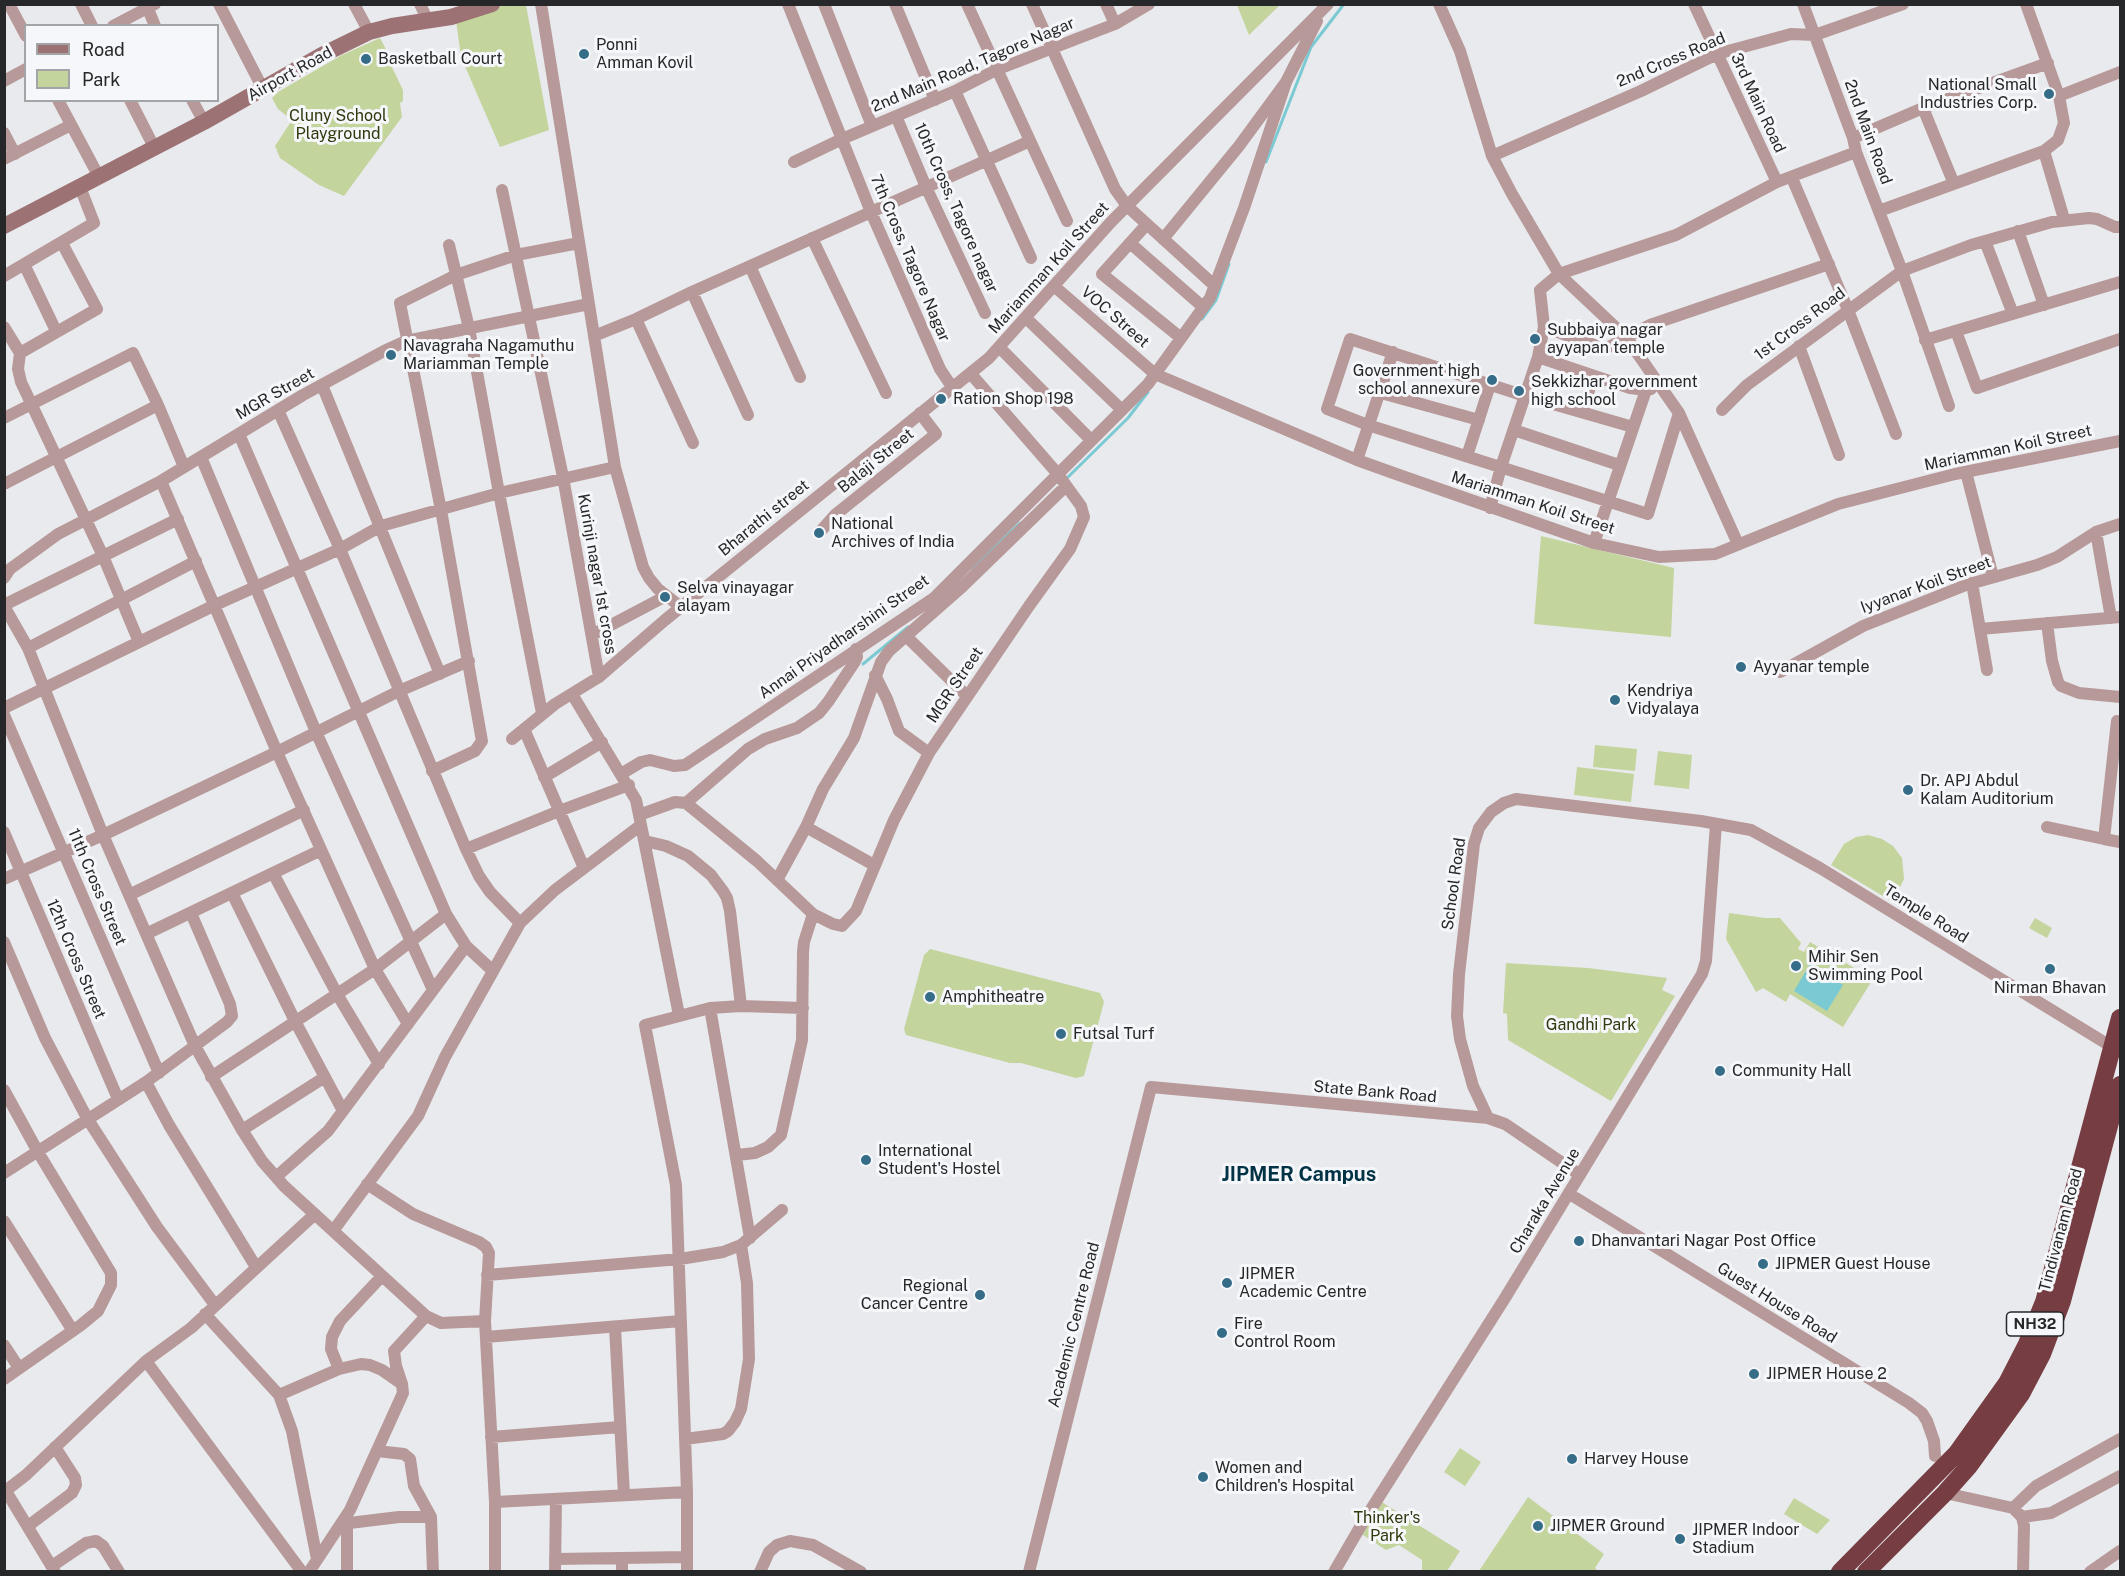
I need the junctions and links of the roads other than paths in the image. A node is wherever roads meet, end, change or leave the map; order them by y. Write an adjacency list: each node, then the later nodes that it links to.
1 (9, 4): 27 (street)
2 (81, 4): 23 (street)
3 (219, 4): 38 (street)
4 (354, 4): 28 (street)
5 (420, 4): 22 (street)
6 (541, 4): 81 (street)
7 (788, 4): 52 (street, 7th Cross, Tagore Nagar)
8 (824, 4): 49 (street)
9 (895, 4): 41 (street)
10 (967, 4): 34 (street)
11 (1032, 4): 30 (street)
12 (1106, 4): 26 (street)
13 (1149, 4): 26 (street, 2nd Main Road, Tagore Nagar)
14 (1439, 4): 58 (street)
15 (1694, 4): 31 (street, 3rd Main Road)
16 (1803, 4): 29 (street, 2nd Main Road)
17 (1903, 4): 29 (street, 2nd Cross Road)
18 (2026, 4): 32 (street)
19 (150, 6): 24 (street); 25 (street)
20 (481, 6): 22 (street, Airport Road)
21 (1325, 8): 37 (street); 68 (street, Mariamman Koil Street)
22 (428, 21): 28 (street, Airport Road)
23 (91, 24)
24 (116, 24)
25 (154, 24)
26 (1115, 24): 30 (street, 2nd Main Road, Tagore Nagar)
27 (24, 32)
28 (369, 32): 38 (street, Airport Road)
29 (1815, 35): 31 (street, 2nd Cross Road); 51 (street, 2nd Main Road)
30 (1051, 49): 34 (street, 2nd Main Road, Tagore Nagar); 68 (street)
31 (1717, 54): 58 (street, 2nd Cross Road); 63 (street, 3rd Main Road)
32 (2048, 63): 40 (street); 45 (street)
33 (24, 70): 36 (street)
34 (996, 70): 39 (street, 2nd Main Road, Tagore Nagar); 53 (street)
35 (2121, 72): 40 (street)
36 (4, 81)
37 (1286, 82): 78 (street); 94 (street, Annai Priyadharshini Street)
38 (263, 89): 47 (street, Airport Road)
39 (955, 91): 41 (street, 2nd Main Road, Tagore Nagar); 59 (street)
40 (2059, 96): 55 (street)
41 (935, 100): 46 (street, 2nd Main Road, Tagore Nagar)
42 (59, 102): 48 (street)
43 (131, 102): 54 (street)
44 (193, 102): 47 (street)
45 (1923, 108): 51 (street); 64 (street)
46 (896, 116): 49 (street, 2nd Main Road, Tagore Nagar); 66 (street, 10th Cross, Tagore nagar)
47 (204, 122): 54 (street, Airport Road)
48 (71, 125): 57 (street); 61 (street)
49 (872, 126): 52 (street, 2nd Main Road, Tagore Nagar)
50 (4, 134): 57 (street)
51 (1853, 138): 56 (street, 2nd Main Road)
52 (842, 139): 60 (street, 2nd Main Road, Tagore Nagar); 70 (street, 7th Cross, Tagore Nagar)
53 (1030, 141): 59 (street); 72 (street)
54 (154, 147): 61 (street, Airport Road)
55 (2044, 151): 64 (street); 71 (street)
56 (1856, 152): 62 (street); 69 (street, 2nd Main Road)
57 (10, 156)
58 (1492, 156): 90 (street)
59 (986, 160): 66 (street); 85 (street)
60 (794, 162)
61 (99, 177): 65 (street, Airport Road)
62 (1792, 178): 63 (street); 87 (street)
63 (1777, 182): 90 (street)
64 (1954, 184): 69 (street)
65 (80, 187): 74 (street, Airport Road); 80 (street)
66 (926, 187): 70 (street); 101 (street, 10th Cross, Tagore nagar)
67 (502, 190): 84 (street, Kurinji nagar 1st cross)
68 (1127, 206): 73 (street); 95 (street, Mariamman Koil Street)
69 (1879, 211): 89 (street, 2nd Main Road)
70 (871, 212): 77 (street); 129 (street, 7th Cross, Tagore Nagar)
71 (2064, 219): 75 (street, 1st Cross Road); 76 (street, 1st Cross Road)
72 (1067, 221)
73 (1147, 224): 78 (street); 82 (street)
74 (4, 226)
75 (2121, 227)
76 (2018, 231): 79 (street, 1st Cross Road); 98 (street)
77 (812, 238): 88 (street); 131 (street)
78 (1163, 239): 94 (street)
79 (1985, 241): 89 (street, 1st Cross Road); 102 (street)
80 (62, 243): 86 (street); 109 (street)
81 (579, 243): 84 (street); 97 (street)
82 (1130, 243): 99 (street); 113 (street)
83 (449, 245): 92 (street)
84 (516, 255): 92 (street); 103 (street, Kurinji nagar 1st cross)
85 (1031, 258)
86 (24, 264): 91 (street); 109 (street)
87 (1829, 264): 100 (street); 112 (street)
88 (750, 266): 96 (street); 125 (street)
89 (1902, 271): 100 (street, 1st Cross Road); 115 (street, 2nd Main Road)
90 (1560, 274): 107 (street); 112 (street)
91 (4, 276)
92 (456, 276): 108 (street); 116 (street)
93 (2121, 282): 98 (street)
94 (1215, 285): 99 (street, Annai Priyadharshini Street)
95 (1054, 286): 104 (street, Mariamman Koil Street); 123 (street, VOC Street)
96 (692, 292): 105 (street); 143 (street)
97 (589, 304): 103 (street, MGR Street); 111 (street)
98 (2044, 305): 102 (street)
99 (1203, 307): 113 (street, Annai Priyadharshini Street)
100 (1848, 310): 117 (street, 1st Cross Road); 150 (street)
101 (985, 313)
102 (2013, 314): 110 (street)
103 (530, 316): 108 (street, MGR Street); 165 (street, Kurinji nagar 1st cross)
104 (1026, 318): 119 (street, Mariamman Koil Street); 138 (street)
105 (636, 319): 111 (street); 153 (street)
106 (4, 327): 118 (street)
107 (1544, 327): 112 (street); 121 (street)
108 (469, 328): 116 (street, MGR Street); 169 (street)
109 (56, 331): 118 (street)
110 (1956, 331): 114 (street); 115 (street)
111 (594, 336): 161 (street)
112 (1626, 337): 128 (street)
113 (1181, 338): 123 (street, Annai Priyadharshini Street)
114 (2121, 339)
115 (1925, 340): 136 (street, 2nd Main Road)
116 (406, 341): 126 (street, MGR Street); 172 (street)
117 (1799, 346): 139 (street, 1st Cross Road); 154 (street)
118 (12, 348): 134 (street)
119 (1000, 348): 122 (street, Mariamman Koil Street); 151 (street)
120 (1393, 352): 127 (street); 132 (street); 146 (street)
121 (1538, 357): 124 (street); 133 (street)
122 (971, 374): 129 (street, Mariamman Koil Street); 164 (street, MGR Street)
123 (1155, 374): 138 (street, Annai Priyadharshini Street); 158 (street, Mariamman Koil Street)
124 (1593, 376): 130 (street); 140 (street)
125 (800, 377)
126 (322, 385): 137 (street, MGR Street); 176 (street)
127 (1490, 385): 133 (street); 145 (street)
128 (1661, 386): 130 (street); 142 (street)
129 (952, 387): 141 (street, Bharathi street)
130 (1646, 390): 147 (street)
131 (886, 393)
132 (1381, 393): 145 (street); 146 (street)
133 (1525, 396): 140 (street); 148 (street)
134 (31, 405): 135 (street); 144 (street); 157 (street)
135 (158, 405): 157 (street); 160 (street)
136 (1949, 406)
137 (278, 410): 149 (street, MGR Street); 181 (street)
138 (1122, 410): 151 (street, Annai Priyadharshini Street)
139 (1722, 410)
140 (1583, 411): 147 (street)
141 (920, 413): 178 (street, Balaji Street); 193 (street, Bharathi street)
142 (1679, 413): 170 (street); 180 (street)
143 (748, 415)
144 (4, 418)
145 (1479, 420): 155 (street)
146 (1368, 425): 155 (street); 158 (street)
147 (1633, 427): 159 (street)
148 (1514, 430): 159 (street); 162 (street)
149 (239, 434): 156 (street, MGR Street); 184 (street)
150 (1896, 434)
151 (1091, 440): 164 (street, Annai Priyadharshini Street)
152 (2121, 441): 163 (street, Mariamman Koil Street)
153 (693, 443)
154 (1839, 455)
155 (1467, 456): 162 (street)
156 (201, 457): 160 (street, MGR Street); 188 (street)
157 (56, 458): 167 (street); 173 (street)
158 (1357, 460): 171 (street, Mariamman Koil Street)
159 (1619, 465): 170 (street)
160 (183, 467): 166 (street, MGR Street)
161 (615, 467): 165 (street); 189 (street)
162 (1501, 467): 170 (street); 171 (street)
163 (1966, 472): 180 (street, Mariamman Koil Street); 185 (street)
164 (1057, 473): 168 (street, MGR Street); 201 (street, Annai Priyadharshini Street)
165 (563, 477): 169 (street); 197 (street, Kurinji nagar 1st cross)
166 (161, 481): 173 (street, MGR Street); 174 (street)
167 (4, 484)
168 (1066, 486): 198 (street); 211 (street, MGR Street)
169 (498, 493): 172 (street); 215 (street)
170 (1608, 500): 179 (street)
171 (1490, 508): 179 (street, Mariamman Koil Street)
172 (441, 510): 176 (street); 202 (street)
173 (86, 519): 182 (street); 186 (street, MGR Street)
174 (177, 519): 182 (street); 183 (street)
175 (2121, 524): 177 (street, Iyyanar Koil Street)
176 (381, 526): 181 (street); 205 (street)
177 (2096, 532): 185 (street, Iyyanar Koil Street); 194 (street)
178 (819, 533)
179 (1594, 543): 180 (street, Mariamman Koil Street)
180 (1738, 544)
181 (340, 549): 184 (street); 209 (street)
182 (103, 556): 190 (street); 191 (street)
183 (196, 561): 190 (street); 192 (street)
184 (297, 569): 188 (street); 214 (street)
185 (1993, 577): 187 (street, Iyyanar Koil Street)
186 (4, 578)
187 (1972, 583): 196 (street); 204 (street, Iyyanar Koil Street)
188 (256, 586): 192 (street); 219 (street)
189 (666, 596): 193 (street); 197 (street)
190 (121, 600): 199 (street); 200 (street)
191 (4, 605): 200 (street)
192 (215, 605): 199 (street); 222 (street)
193 (681, 607): 207 (street, Bharathi street)
194 (2116, 617): 195 (street)
195 (2047, 623): 196 (street); 212 (street)
196 (1980, 629): 203 (street)
197 (592, 635): 207 (street, Kurinji nagar 1st cross)
198 (906, 636): 206 (street); 211 (street)
199 (139, 642): 208 (street)
200 (27, 648): 208 (street)
201 (856, 649): 225 (street, Annai Priyadharshini Street); 228 (street)
202 (469, 662): 205 (street); 224 (street)
203 (1987, 670)
204 (1780, 672)
205 (440, 674): 209 (street)
206 (875, 675): 223 (street); 233 (street)
207 (599, 677): 210 (street, Bharathi street)
208 (44, 688): 213 (street); 236 (street)
209 (399, 691): 214 (street); 224 (street)
210 (572, 694): 215 (street, Bharathi street); 221 (street)
211 (967, 696): 223 (street, MGR Street)
212 (2121, 697)
213 (4, 708)
214 (358, 711): 219 (street); 252 (street)
215 (542, 714): 218 (street, Bharathi street)
216 (4, 715): 242 (street, 11th Cross Street)
217 (2117, 721): 237 (street)
218 (524, 729): 220 (street, Bharathi street); 226 (street)
219 (316, 732): 222 (street); 256 (street)
220 (512, 739)
221 (602, 742): 225 (street); 226 (street)
222 (277, 752): 229 (street); 236 (street)
223 (929, 753): 243 (street, MGR Street)
224 (432, 771): 240 (street)
225 (621, 774): 227 (street)
226 (544, 777): 230 (street)
227 (629, 785): 230 (street); 231 (street)
228 (686, 803): 231 (street); 248 (street)
229 (304, 810): 241 (street); 250 (street)
230 (559, 811): 240 (street); 244 (street)
231 (640, 820): 238 (street); 244 (street)
232 (1716, 824): 271 (street, Temple Road); 283 (street, School Road); 288 (street, Charaka Avenue)
233 (806, 827): 243 (street); 248 (street)
234 (2047, 827): 237 (street)
235 (4, 832): 245 (street, 12th Cross Street)
236 (103, 835): 242 (street); 250 (street)
237 (2104, 839): 239 (street)
238 (645, 842): 263 (street); 266 (street)
239 (2121, 842)
240 (466, 849): 254 (street)
241 (321, 850): 246 (street); 259 (street)
242 (65, 852): 245 (street); 273 (street, 11th Cross Street)
243 (874, 865): 253 (street, MGR Street)
244 (584, 868): 254 (street)
245 (22, 872): 247 (street); 280 (street, 12th Cross Street)
246 (273, 873): 249 (street); 262 (street)
247 (4, 879)
248 (777, 880): 253 (street)
249 (232, 893): 251 (street); 268 (street)
250 (129, 895): 255 (street)
251 (191, 913): 255 (street); 270 (street)
252 (446, 914): 256 (street); 258 (street)
253 (813, 914): 265 (street)
254 (520, 923): 260 (street)
255 (146, 934): 270 (street)
256 (410, 941): 259 (street); 261 (street)
257 (4, 942): 282 (street)
258 (466, 946): 260 (street); 261 (street)
259 (375, 969): 262 (street); 269 (street)
260 (493, 971): 290 (street)
261 (433, 990): 269 (street)
262 (337, 994): 268 (street); 272 (street)
263 (741, 1006): 264 (street); 265 (street)
264 (710, 1008): 266 (street); 286 (street)
265 (803, 1008): 286 (street)
266 (679, 1015): 297 (street)
267 (2121, 1018): 271 (highway, NH32)
268 (295, 1021): 274 (street); 275 (street)
269 (408, 1024): 272 (street)
270 (195, 1046): 273 (street); 274 (street)
271 (2112, 1047): 279 (highway, NH32)
272 (379, 1064): 281 (street)
273 (159, 1072): 276 (street)
274 (212, 1077): 284 (street)
275 (325, 1077): 281 (street); 284 (street)
276 (146, 1082): 280 (street); 298 (street)
277 (1151, 1087): 283 (street, State Bank Road); 351 (street, Academic Centre Road)
278 (4, 1090): 285 (street)
279 (2114, 1095): 326 (highway, Tindivanam Road / NH32); 353 (highway, NH32)
280 (117, 1099): 282 (street)
281 (343, 1111): 289 (street)
282 (87, 1118): 285 (street); 301 (street)
283 (1488, 1118): 288 (street, State Bank Road)
284 (242, 1130): 289 (street)
285 (38, 1152): 287 (street); 307 (street)
286 (737, 1155): 296 (street)
287 (4, 1173)
288 (1580, 1175): 291 (street, Charaka Avenue)
289 (276, 1177): 293 (street)
290 (368, 1184): 295 (street); 299 (street)
291 (1571, 1195): 322 (street, Guest House Road); 352 (street, Charaka Avenue)
292 (782, 1210): 296 (street)
293 (315, 1214): 295 (street); 298 (street)
294 (5, 1223): 307 (street)
295 (333, 1231): 300 (street)
296 (746, 1241): 297 (street); 319 (street)
297 (680, 1259): 299 (street); 305 (street)
298 (256, 1267): 301 (street)
299 (487, 1275): 304 (street)
300 (382, 1276): 303 (street); 312 (street)
301 (214, 1305): 302 (street)
302 (205, 1314): 310 (street); 315 (street)
303 (426, 1316): 304 (street); 314 (street)
304 (485, 1321): 308 (street)
305 (681, 1321): 306 (street); 319 (street)
306 (615, 1326): 308 (street); 316 (street)
307 (73, 1330): 311 (street)
308 (486, 1337): 317 (street)
309 (4, 1345): 311 (street)
310 (146, 1361): 320 (street); 342 (street)
311 (19, 1368): 313 (street)
312 (339, 1369): 314 (street); 315 (street)
313 (4, 1379)
314 (402, 1384): 321 (street)
315 (279, 1395): 336 (street)
316 (620, 1427): 317 (street); 327 (street)
317 (491, 1437): 329 (street)
318 (2121, 1438): 330 (street)
319 (685, 1439): 325 (street)
320 (55, 1447): 324 (street); 333 (street)
321 (377, 1451): 331 (street); 332 (street)
322 (1935, 1456)
323 (2121, 1476): 330 (street)
324 (5, 1492): 333 (street)
325 (687, 1492): 327 (street); 335 (street)
326 (1945, 1493): 330 (street); 354 (highway, Tindivanam Road / NH32)
327 (624, 1495): 328 (street)
328 (556, 1499): 329 (street); 338 (street)
329 (495, 1502): 340 (street)
330 (2018, 1512): 355 (street)
331 (431, 1517): 332 (street); 345 (street)
332 (344, 1523): 336 (street); 344 (street)
333 (28, 1526): 339 (street)
334 (2119, 1554): 356 (street)
335 (687, 1557): 337 (street); 348 (street)
336 (317, 1558): 343 (street)
337 (622, 1558): 338 (street); 347 (street)
338 (555, 1565)
339 (54, 1569): 341 (street)
340 (495, 1571): 346 (street)
341 (119, 1572)
342 (302, 1572)
343 (309, 1572)
344 (346, 1572)
345 (433, 1572)
346 (487, 1572)
347 (622, 1572)
348 (687, 1572)
349 (760, 1572): 350 (street)
350 (861, 1572)
351 (1029, 1572)
352 (1334, 1572)
353 (1840, 1572)
354 (1866, 1572)
355 (2023, 1572)
356 (2090, 1572)

